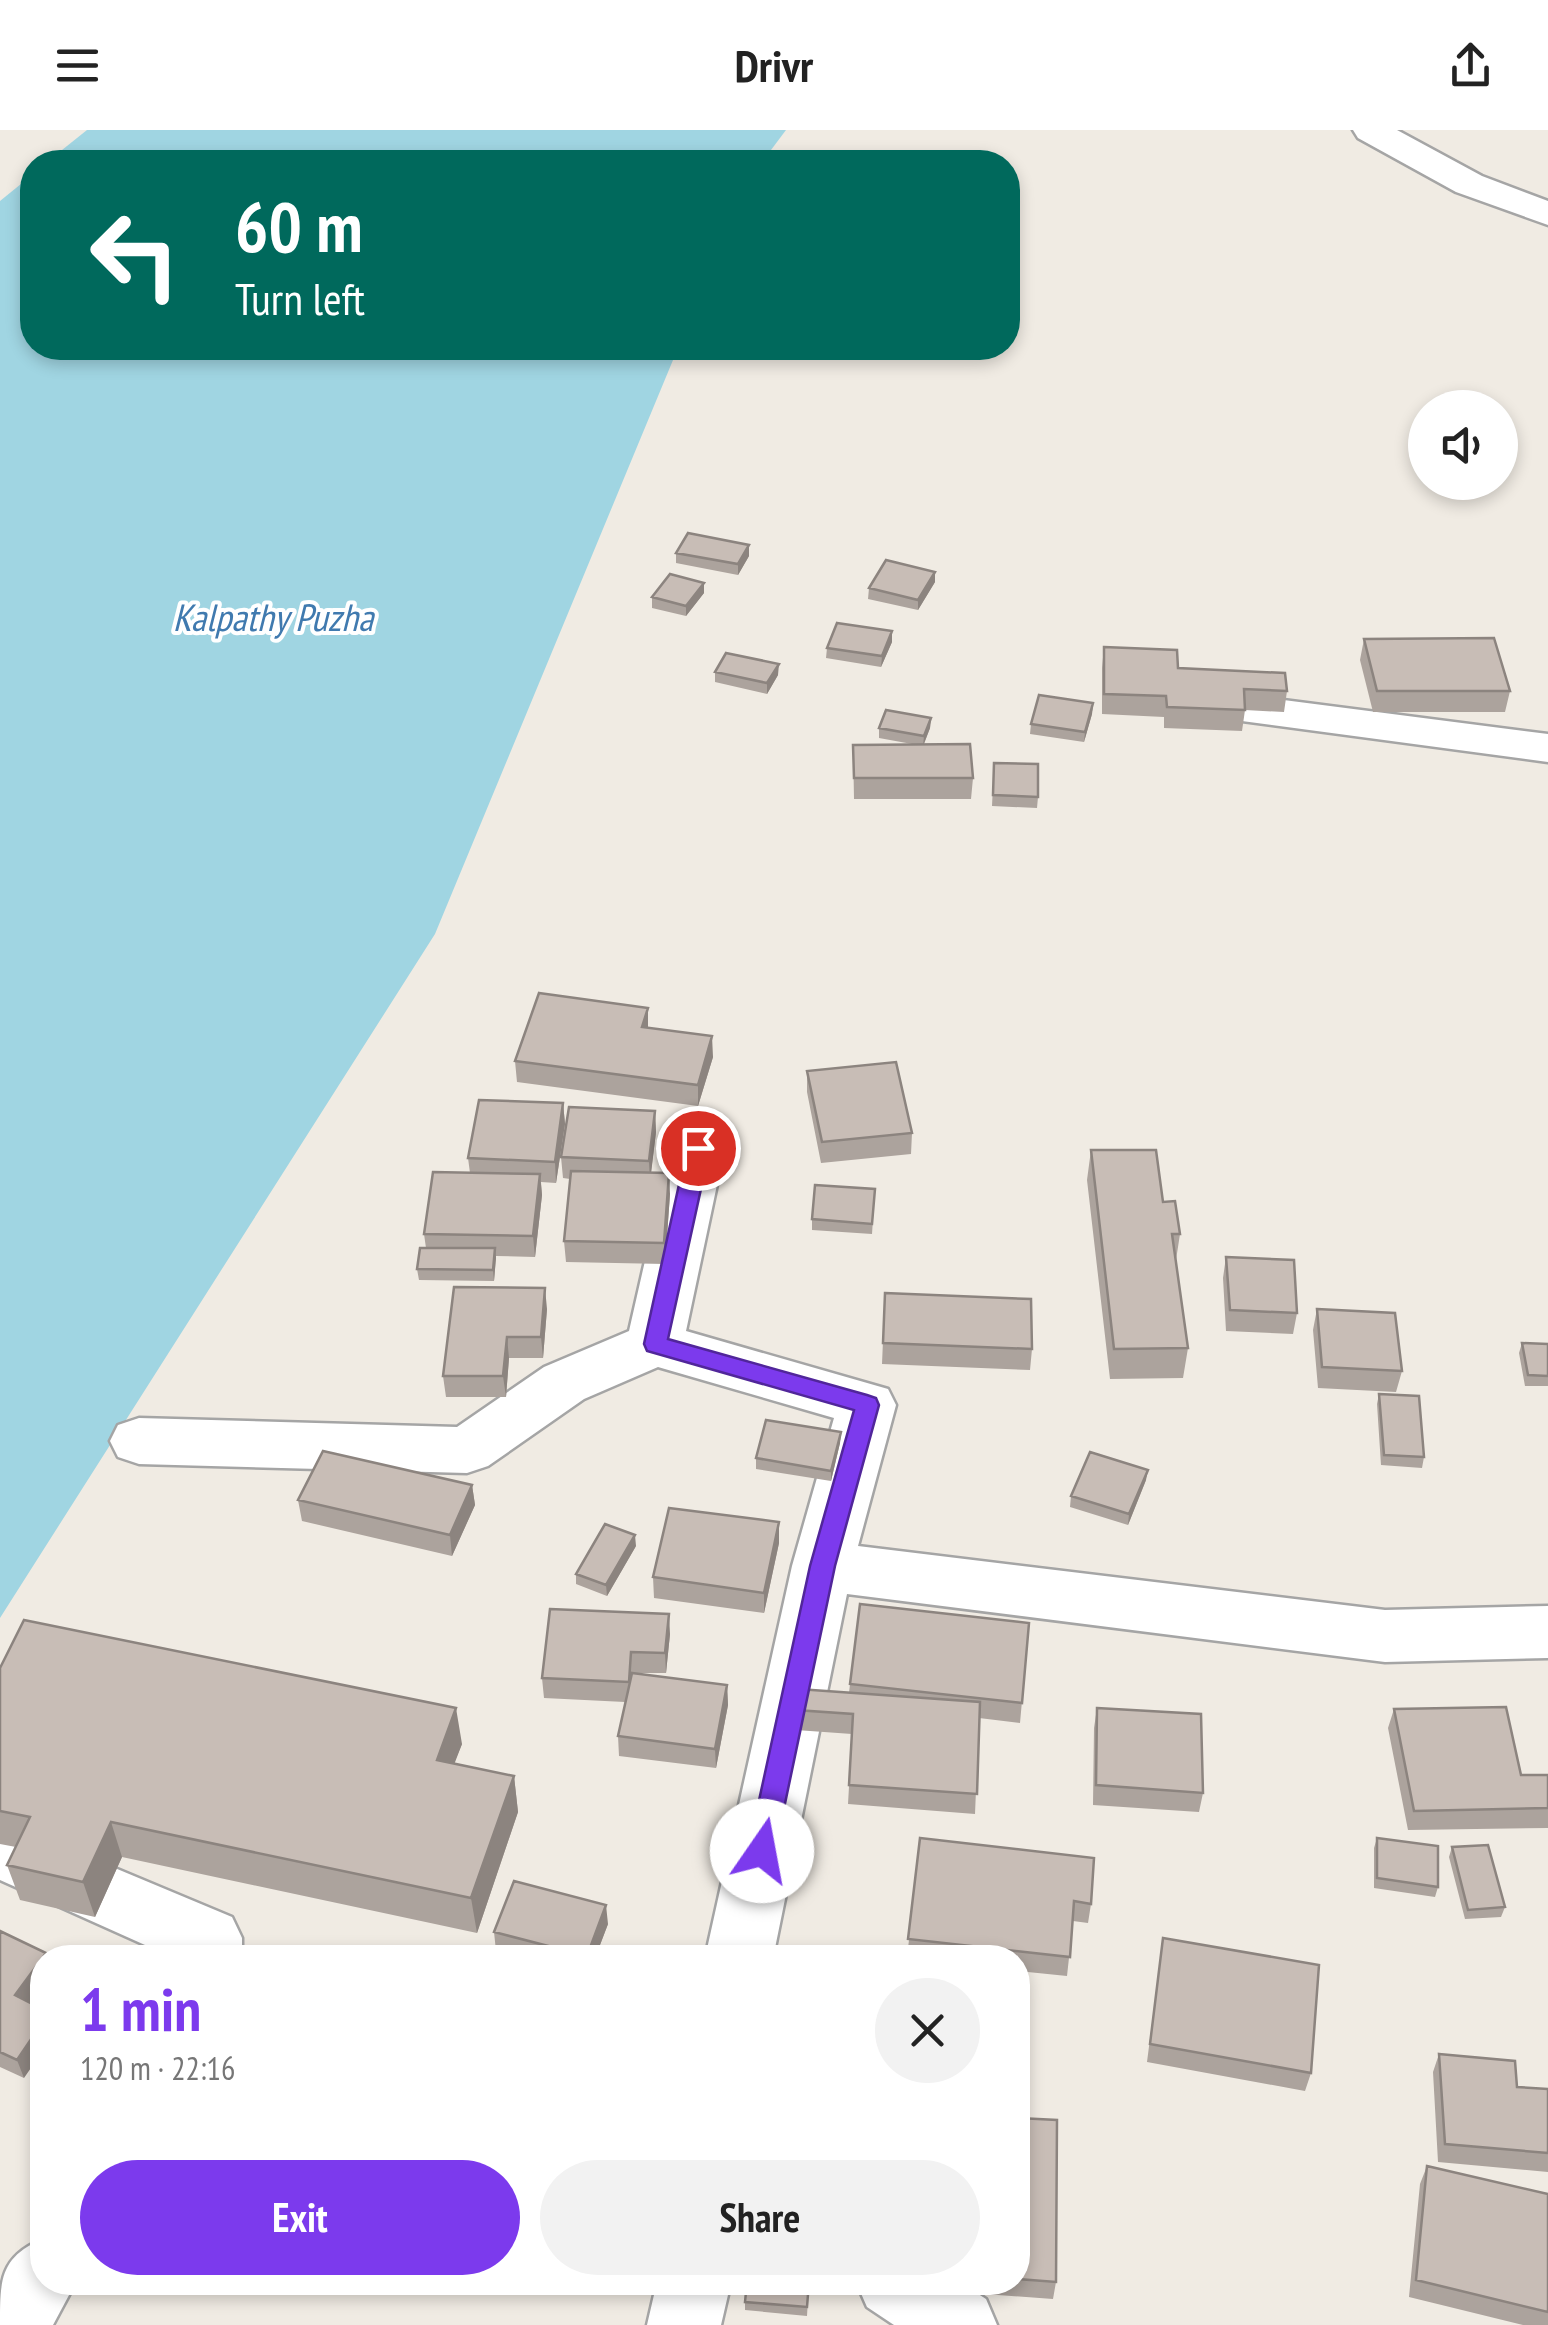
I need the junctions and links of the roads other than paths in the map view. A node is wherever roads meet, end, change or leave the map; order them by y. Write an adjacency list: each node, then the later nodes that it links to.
1 (1371, 130): 2 (street)
2 (1548, 214)
3 (1167, 699): 4 (street)
4 (1548, 748)
5 (698, 1148): 6 (street)
6 (656, 1344): 7 (street); 8 (street)
7 (139, 1442)
8 (822, 1566): 9 (street); 12 (street)
9 (1548, 1632)
10 (0, 1848): 11 (street)
11 (208, 1945)
12 (742, 1945)
13 (30, 2294): 16 (street)
14 (691, 2295): 17 (street)
15 (913, 2295): 18 (street)
16 (10, 2325)
17 (684, 2325)
18 (960, 2325)

